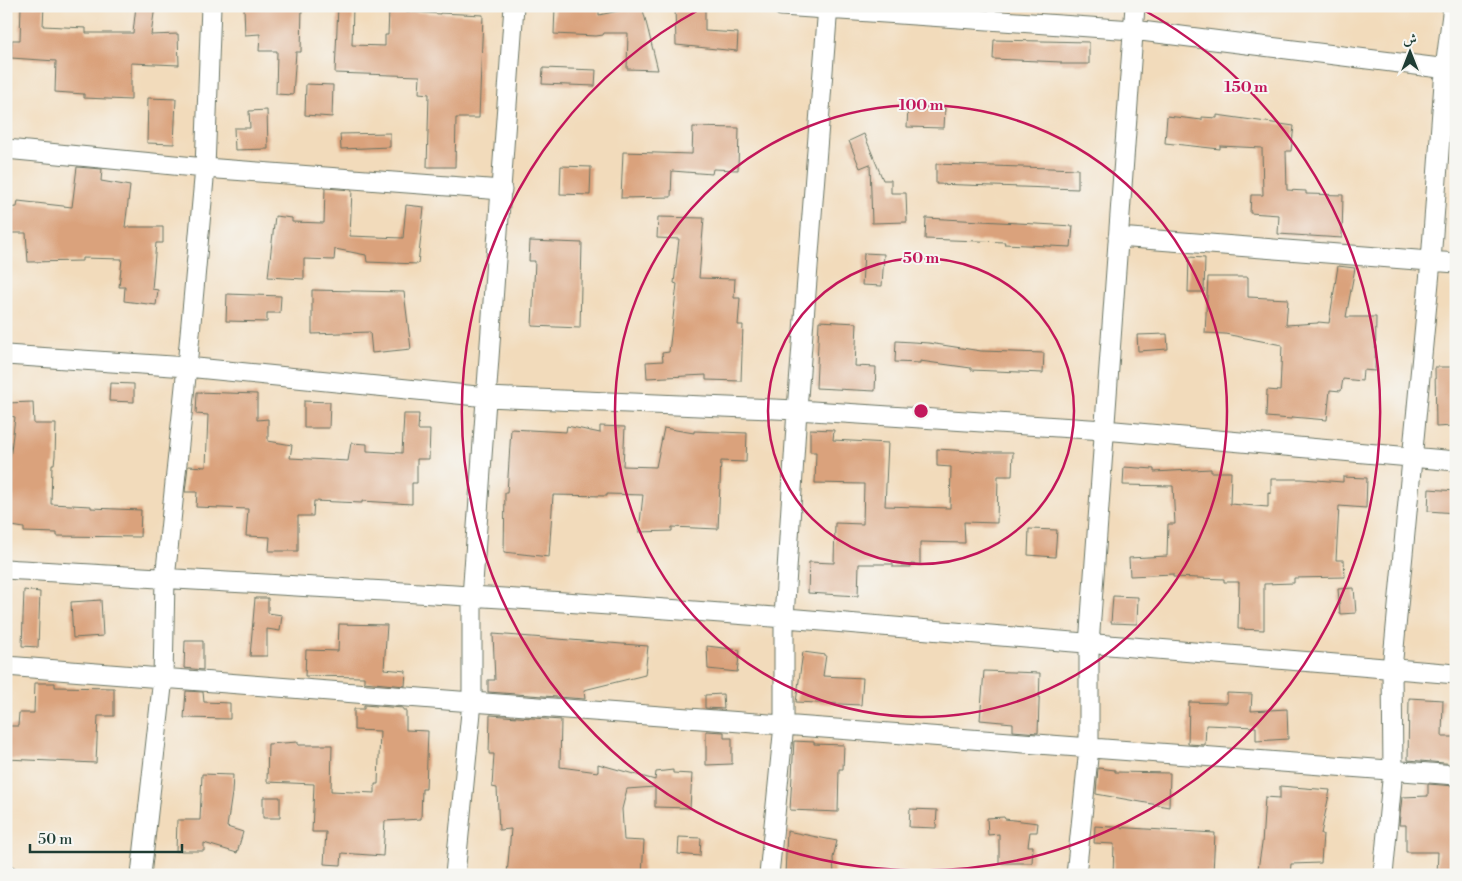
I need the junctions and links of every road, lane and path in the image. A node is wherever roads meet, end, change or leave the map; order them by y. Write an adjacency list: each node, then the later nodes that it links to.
1 (211, 6): 10 (street)
2 (514, 6): 11 (street)
3 (782, 6): 6 (street)
4 (1134, 6): 7 (street)
5 (1453, 6): 8 (street)
6 (828, 8): 7 (street); 18 (street)
7 (1133, 30): 8 (street); 12 (street)
8 (1450, 70): 13 (street)
9 (6, 149): 10 (street)
10 (205, 168): 11 (street); 16 (street)
11 (502, 190): 17 (street)
12 (1118, 237): 13 (street); 19 (street)
13 (1431, 261): 14 (street); 20 (street)
14 (1456, 263)
15 (6, 355): 16 (street)
16 (187, 367): 17 (street); 23 (street)
17 (487, 397): 18 (street); 24 (street)
18 (796, 410): 19 (street); 25 (street)
19 (1104, 430): 20 (street); 26 (street)
20 (1413, 458): 21 (street); 28 (street)
21 (1456, 462)
22 (6, 569): 23 (street)
23 (165, 579): 24 (street); 30 (street)
24 (472, 597): 25 (street); 31 (street)
25 (784, 618): 26 (street); 32 (street)
26 (1089, 645): 28 (street); 33 (street)
27 (6, 666): 30 (street)
28 (1392, 669): 29 (street); 34 (street)
29 (1456, 674)
30 (163, 678): 31 (street); 36 (street)
31 (472, 702): 32 (street); 37 (street)
32 (784, 726): 33 (street); 38 (street)
33 (1088, 748): 34 (street); 39 (street)
34 (1393, 770): 35 (street); 40 (street)
35 (1456, 775)
36 (141, 875)
37 (455, 875)
38 (770, 875)
39 (1076, 875)
40 (1383, 875)

